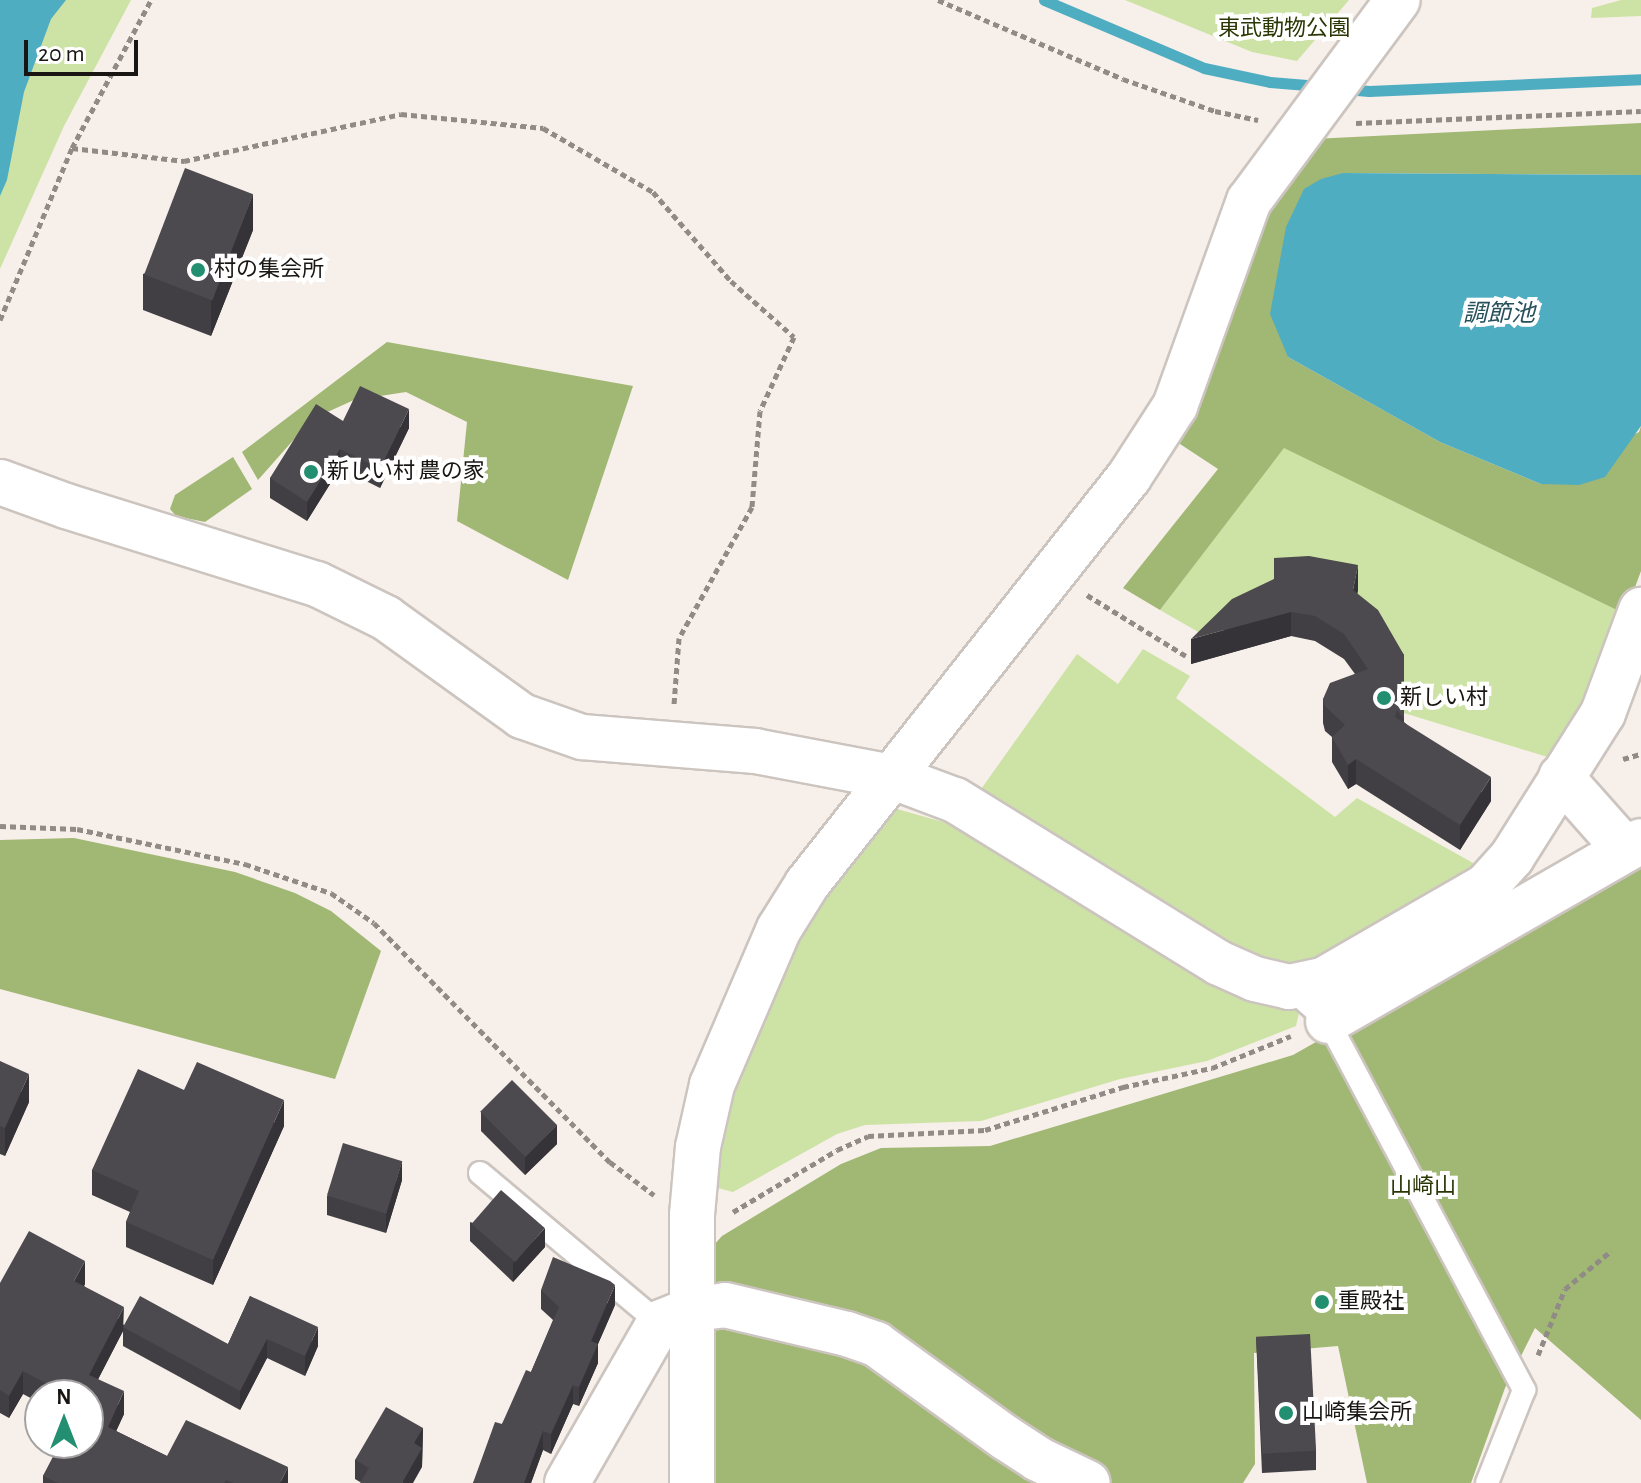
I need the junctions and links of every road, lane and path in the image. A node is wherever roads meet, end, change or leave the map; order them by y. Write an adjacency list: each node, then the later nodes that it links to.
1 (151, 0): 6 (path)
2 (938, 0): 5 (path)
3 (1398, 0): 5 (street)
4 (1641, 111): 5 (path)
5 (1304, 126): 9 (street)
6 (72, 148): 7 (path); 12 (path)
7 (0, 320)
8 (0, 482): 12 (street)
9 (1052, 574): 11 (path); 13 (street)
10 (1641, 610): 14 (street)
11 (1186, 656)
12 (671, 746): 13 (street)
13 (893, 777): 17 (street); 20 (street)
14 (1561, 777): 16 (street); 17 (street)
15 (0, 826): 20 (path)
16 (1633, 844): 18 (street)
17 (1289, 987): 18 (lane)
18 (1328, 1021): 20 (path); 23 (lane)
19 (480, 1173): 22 (lane)
20 (692, 1235): 22 (street)
21 (1611, 1251): 23 (path)
22 (677, 1316): 24 (street); 25 (street); 26 (street)
23 (1524, 1390): 27 (lane)
24 (567, 1483)
25 (692, 1483)
26 (1088, 1483)
27 (1487, 1483)

